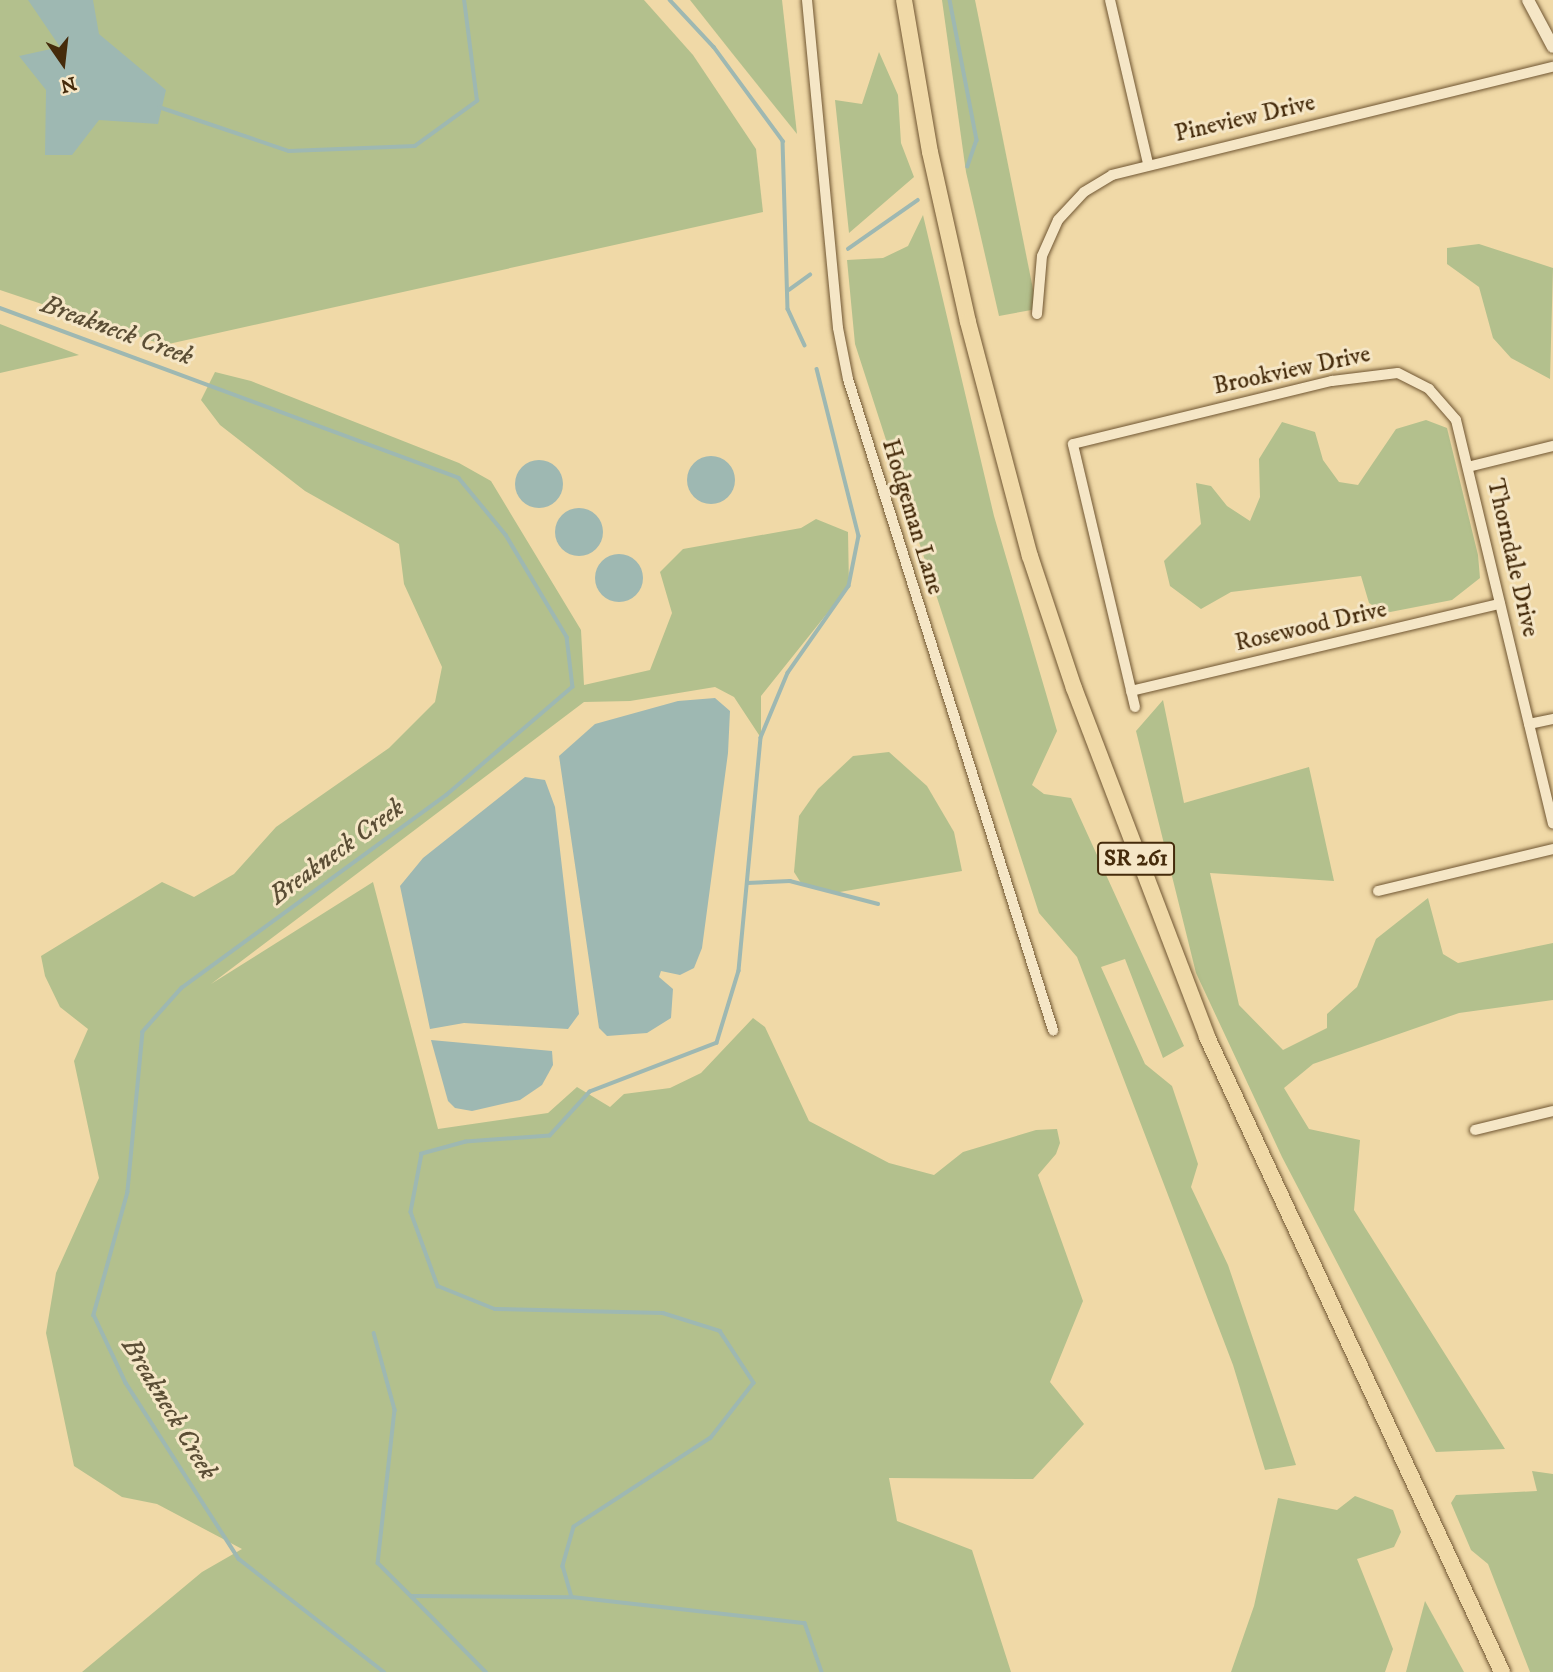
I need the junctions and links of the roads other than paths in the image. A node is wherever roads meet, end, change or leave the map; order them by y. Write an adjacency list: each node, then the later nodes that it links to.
1 (807, 0): 19 (street, Hodgeman Lane)
2 (904, 0): 22 (main road, SR 261)
3 (1110, 0): 7 (street)
4 (1528, 0): 5 (street)
5 (1553, 47)
6 (1553, 68): 7 (street, Pineview Drive)
7 (1148, 163): 8 (street, Pineview Drive)
8 (1037, 314)
9 (1553, 446): 10 (street)
10 (1468, 467): 11 (street, Thorndale Drive); 12 (street, Brookview Drive)
11 (1500, 604): 12 (street, Rosewood Drive); 15 (street, Thorndale Drive)
12 (1131, 691): 13 (street)
13 (1135, 707)
14 (1553, 719): 15 (street)
15 (1529, 724): 16 (street, Thorndale Drive)
16 (1553, 823)
17 (1553, 849): 18 (street)
18 (1378, 891)
19 (1053, 1030)
20 (1553, 1111): 21 (street)
21 (1475, 1130)
22 (1502, 1672)

